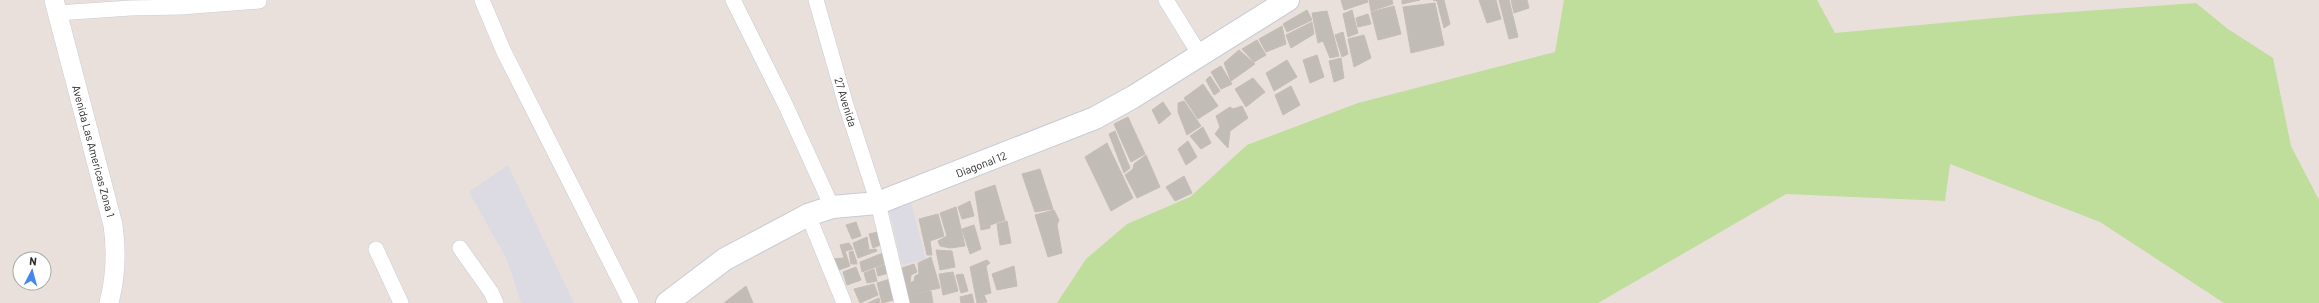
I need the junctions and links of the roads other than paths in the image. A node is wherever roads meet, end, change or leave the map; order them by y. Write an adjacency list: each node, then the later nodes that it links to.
1 (482, 0): 18 (street)
2 (733, 0): 10 (street)
3 (816, 0): 9 (street, 27 Avenida)
4 (1166, 0): 8 (street)
5 (1288, 0): 8 (main road, Diagonal 12)
6 (259, 1): 7 (street)
7 (56, 7): 15 (street, Avenida Las Americas Zona 1)
8 (1200, 55): 9 (main road, Diagonal 12)
9 (878, 203): 10 (main road, Diagonal 12); 20 (street, 27 Avenida)
10 (832, 206): 11 (main road, Diagonal 12)
11 (808, 215): 14 (main road, Diagonal 12); 19 (street)
12 (460, 248): 17 (street)
13 (376, 249): 16 (street)
14 (677, 300)
15 (109, 303)
16 (401, 303)
17 (496, 303)
18 (631, 303)
19 (844, 303)
20 (902, 303)

